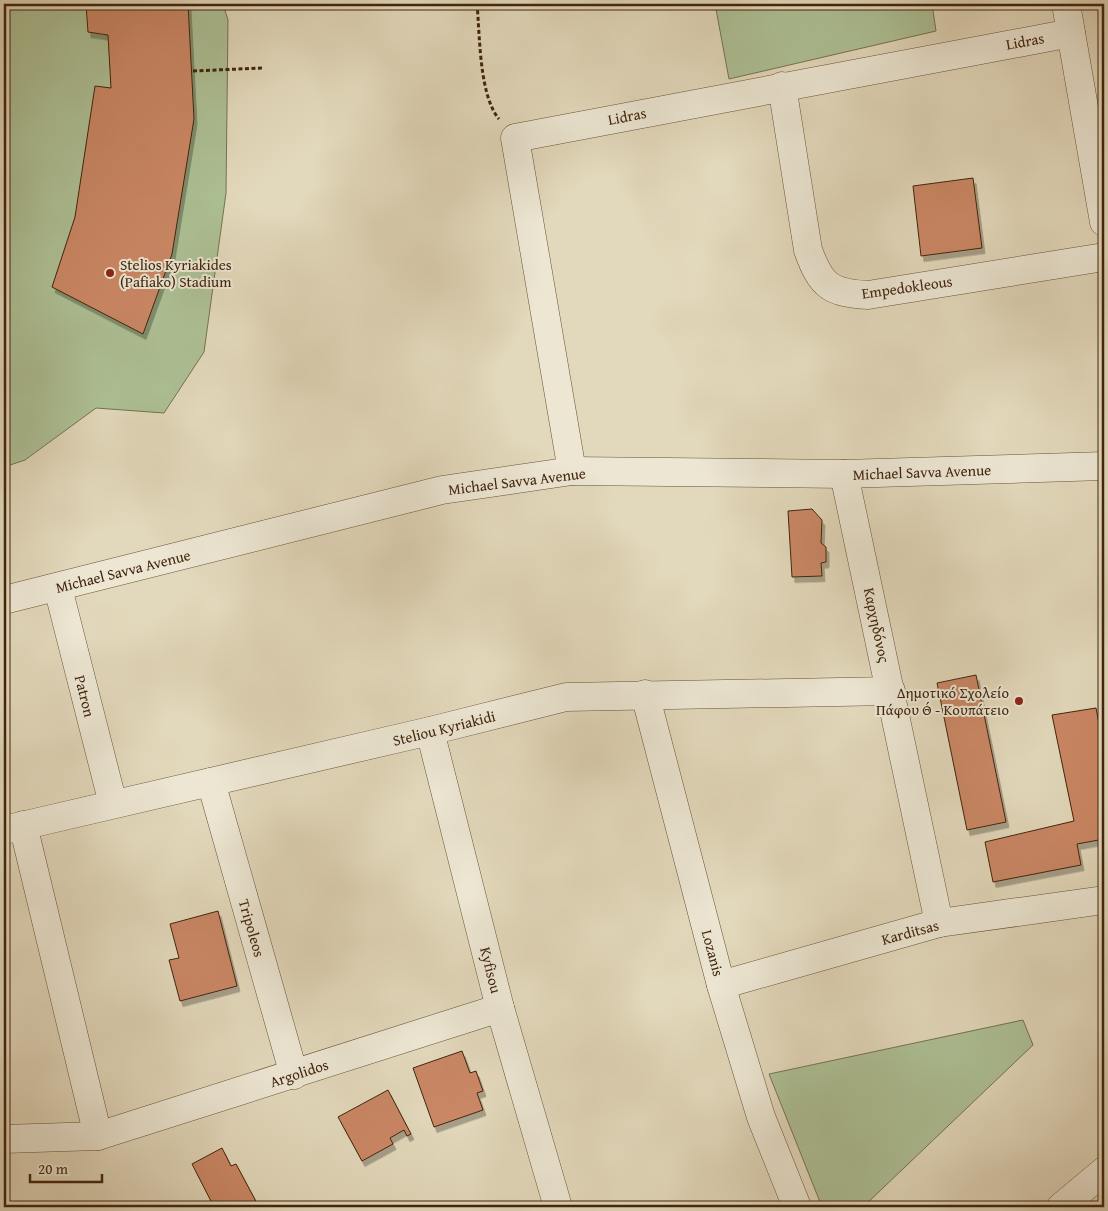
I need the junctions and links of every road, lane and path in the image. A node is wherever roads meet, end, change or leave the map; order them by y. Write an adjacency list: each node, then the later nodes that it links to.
1 (477, 4): 7 (path)
2 (1066, 4): 3 (street)
3 (1071, 33): 6 (street, Lidras); 8 (street)
4 (262, 68): 5 (path)
5 (192, 71)
6 (782, 86): 7 (street, Lidras); 9 (street, Empedokleous)
7 (515, 138): 11 (street)
8 (1104, 222)
9 (1104, 257)
10 (1104, 466): 12 (street, Michael Savva Avenue)
11 (572, 471): 12 (street, Michael Savva Avenue); 13 (street, Michael Savva Avenue)
12 (844, 474): 15 (street, Καρχηδόνος)
13 (58, 588): 14 (street, Michael Savva Avenue); 19 (street, Patron)
14 (4, 600)
15 (891, 691): 16 (street, Steliou Kyriakidi); 22 (street, Καρχηδόνος)
16 (645, 694): 17 (street, Steliou Kyriakidi); 23 (street, Lozanis)
17 (430, 732): 18 (street, Steliou Kyriakidi); 24 (street, Kyfisou)
18 (211, 782): 19 (street, Steliou Kyriakidi); 25 (street, Tripoleos)
19 (113, 804): 20 (street, Steliou Kyriakidi)
20 (13, 827): 26 (street)
21 (1104, 900): 22 (street, Karditsas)
22 (940, 923): 23 (street, Karditsas)
23 (721, 985): 30 (street, Lozanis)
24 (500, 1008): 25 (street, Argolidos); 29 (street, Kyfisou)
25 (294, 1075): 26 (street, Argolidos)
26 (98, 1136): 27 (street, Argolidos)
27 (4, 1139)
28 (1104, 1171): 31 (street)
29 (558, 1207)
30 (797, 1207)
31 (1061, 1207)

